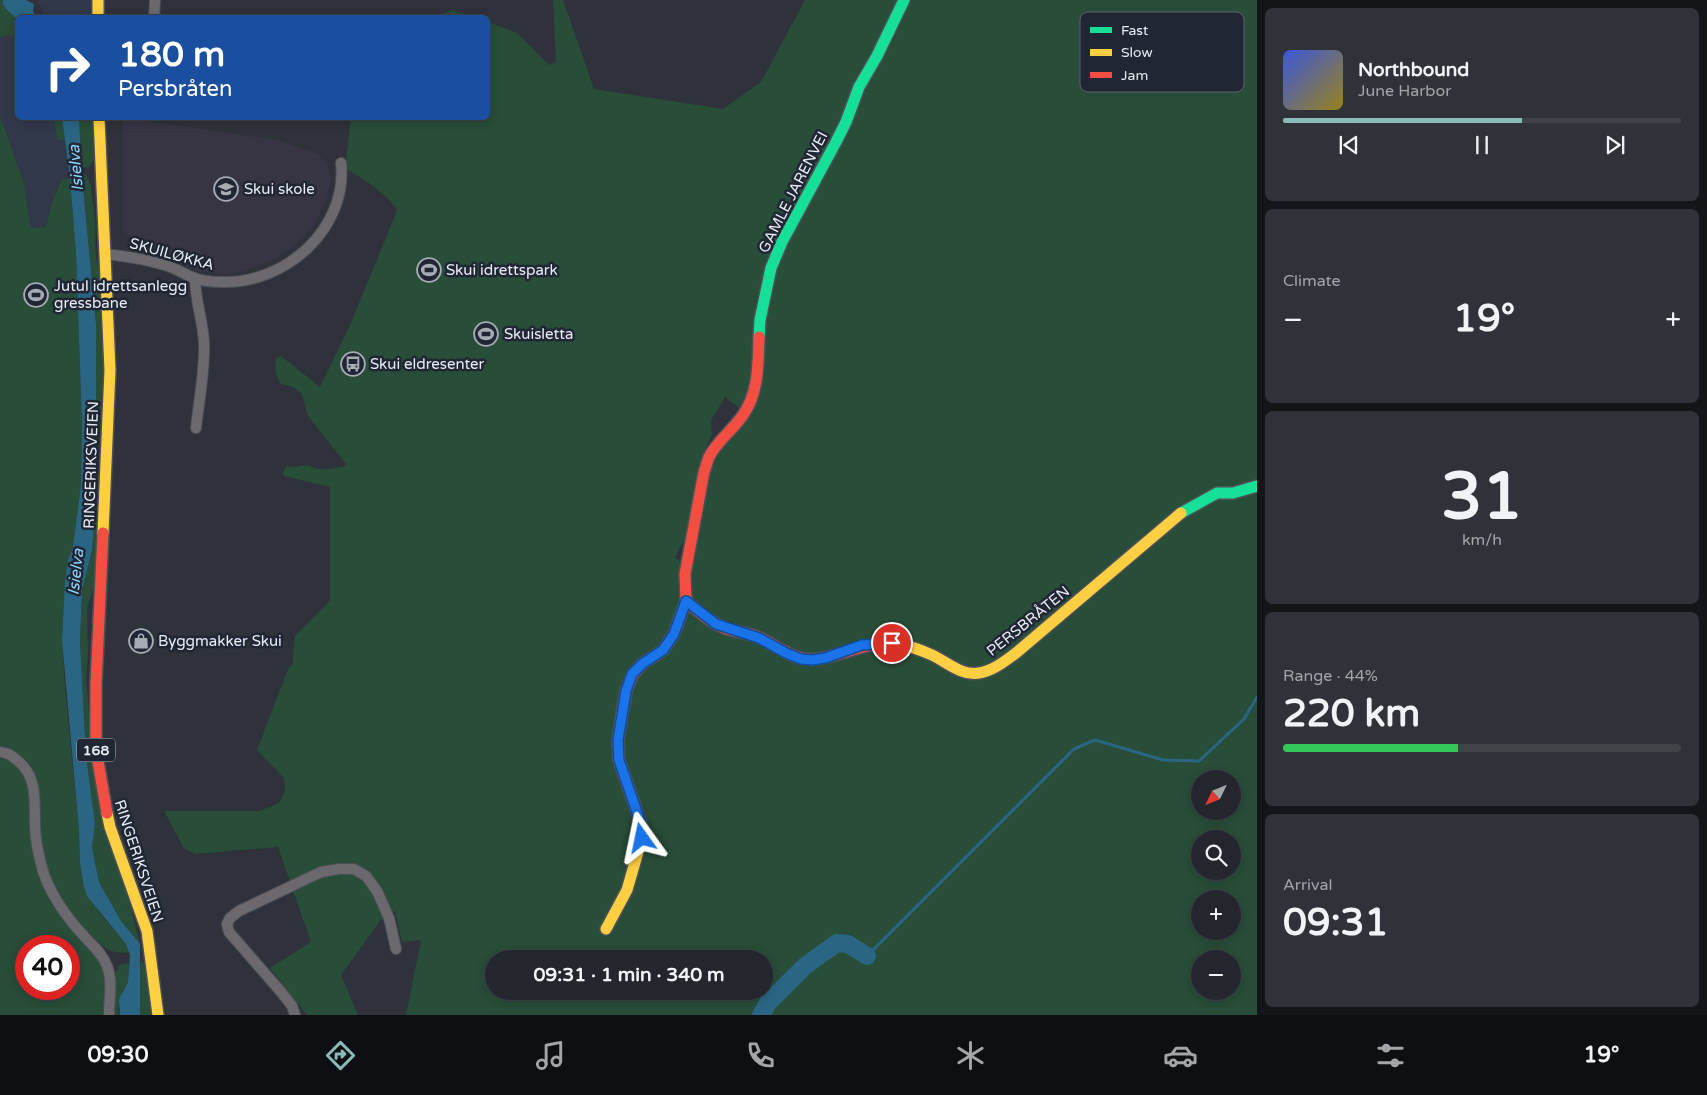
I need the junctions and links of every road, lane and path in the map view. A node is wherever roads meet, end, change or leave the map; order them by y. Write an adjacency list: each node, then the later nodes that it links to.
1 (98, 0): 4 (street)
2 (155, 0): 5 (street)
3 (904, 0): 12 (street, GAMLE JARENVEI)
4 (98, 15)
5 (154, 15)
6 (99, 120): 8 (street, RINGERIKSVEIEN / 168)
7 (341, 162): 9 (street, SKUILØKKA)
8 (105, 254): 9 (street, SKUILØKKA); 17 (street, RINGERIKSVEIEN / 168)
9 (195, 278): 10 (street)
10 (196, 428)
11 (1257, 486): 12 (street, PERSBRÅTEN)
12 (686, 601): 14 (street, GAMLE JARENVEI)
13 (0, 752): 16 (street)
14 (606, 929)
15 (396, 949): 18 (street)
16 (109, 1015)
17 (158, 1015)
18 (296, 1015)

